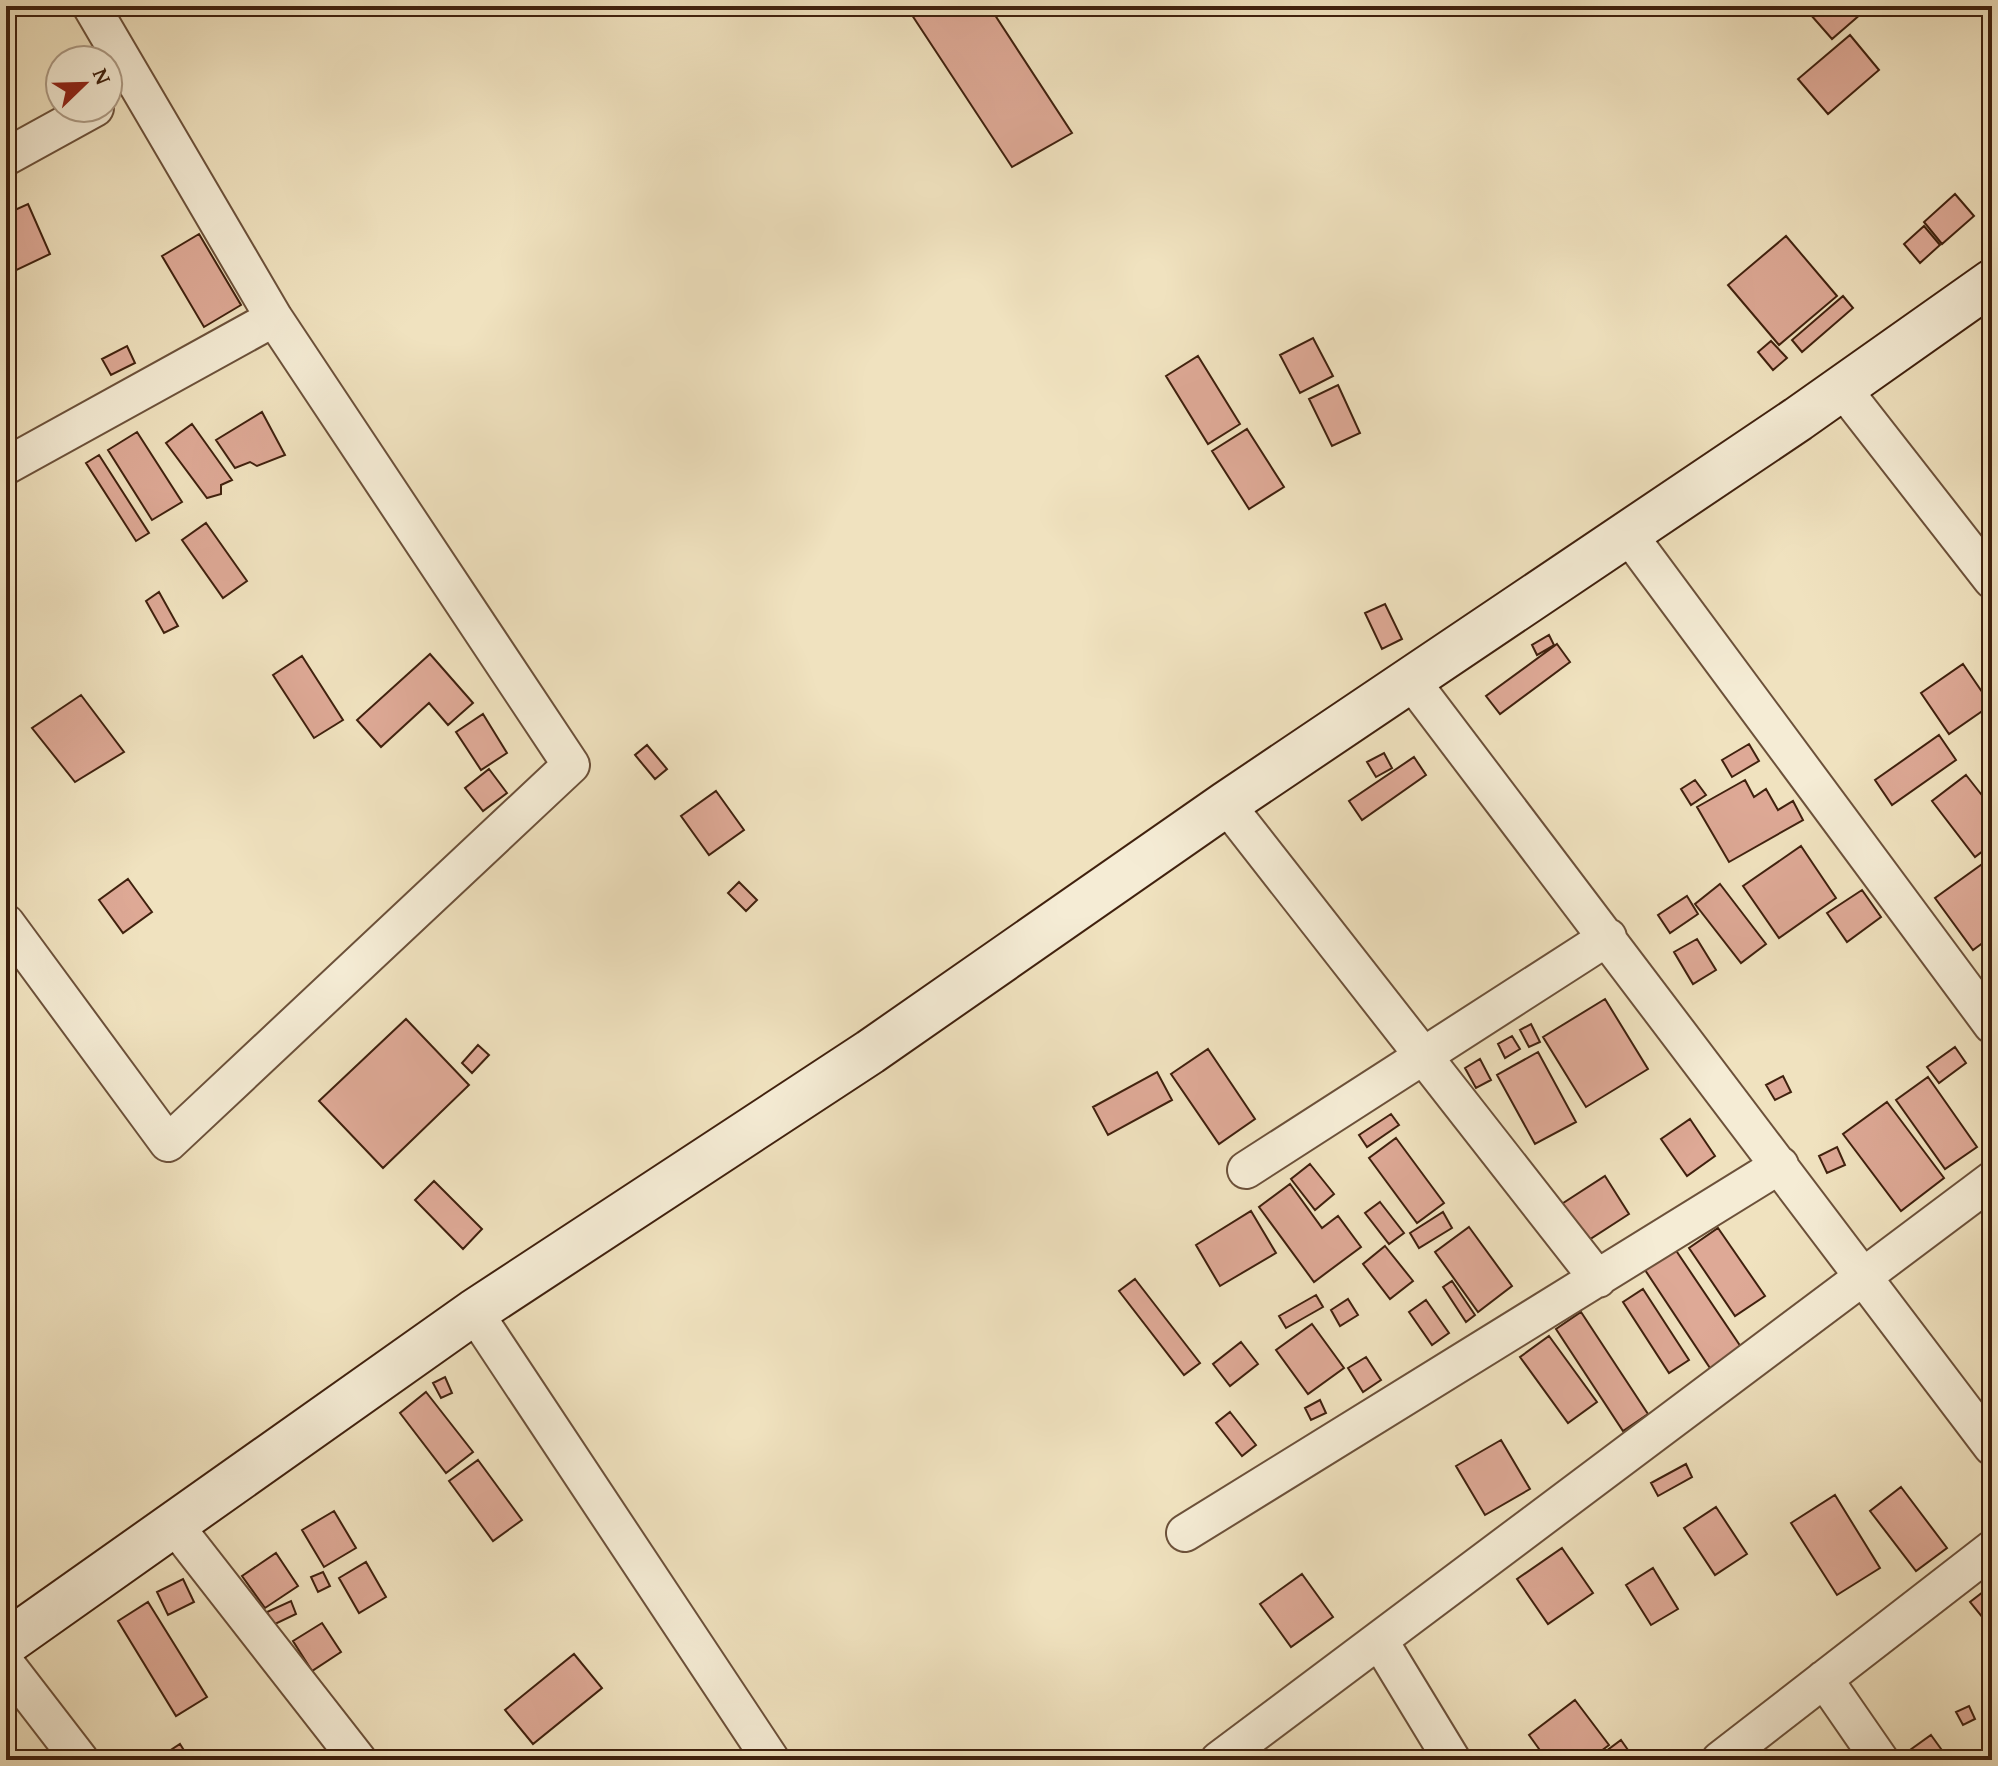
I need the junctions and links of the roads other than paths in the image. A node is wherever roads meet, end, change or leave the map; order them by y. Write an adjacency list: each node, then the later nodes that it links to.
1 (91, 6): 2 (street)
2 (105, 44)
3 (124, 94): 7 (street)
4 (66, 124): 5 (street)
5 (6, 157)
6 (1992, 282): 8 (main road)
7 (274, 318): 9 (street); 14 (street)
8 (1842, 388): 10 (main road); 11 (street)
9 (6, 466)
10 (1628, 534): 12 (main road); 16 (street)
11 (1992, 580)
12 (1410, 679): 13 (main road); 15 (street)
13 (1226, 804): 17 (street); 23 (main road)
14 (6, 923)
15 (1608, 937): 17 (street); 18 (street)
16 (1992, 1025)
17 (1425, 1055): 19 (street); 22 (street)
18 (1780, 1165): 21 (street); 22 (street)
19 (1246, 1170)
20 (1992, 1180): 21 (street)
21 (1864, 1276): 24 (street); 28 (street)
22 (1598, 1279): 26 (street)
23 (474, 1312): 25 (main road); 34 (street)
24 (1992, 1447)
25 (172, 1522): 29 (main road); 33 (street)
26 (1185, 1533)
27 (1992, 1549): 31 (street)
28 (1379, 1640): 35 (street); 36 (street)
29 (6, 1643)
30 (6, 1664): 32 (street)
31 (1824, 1679): 37 (street); 38 (street)
32 (80, 1760)
33 (358, 1760)
34 (771, 1760)
35 (1219, 1760)
36 (1452, 1760)
37 (1720, 1760)
38 (1880, 1760)

